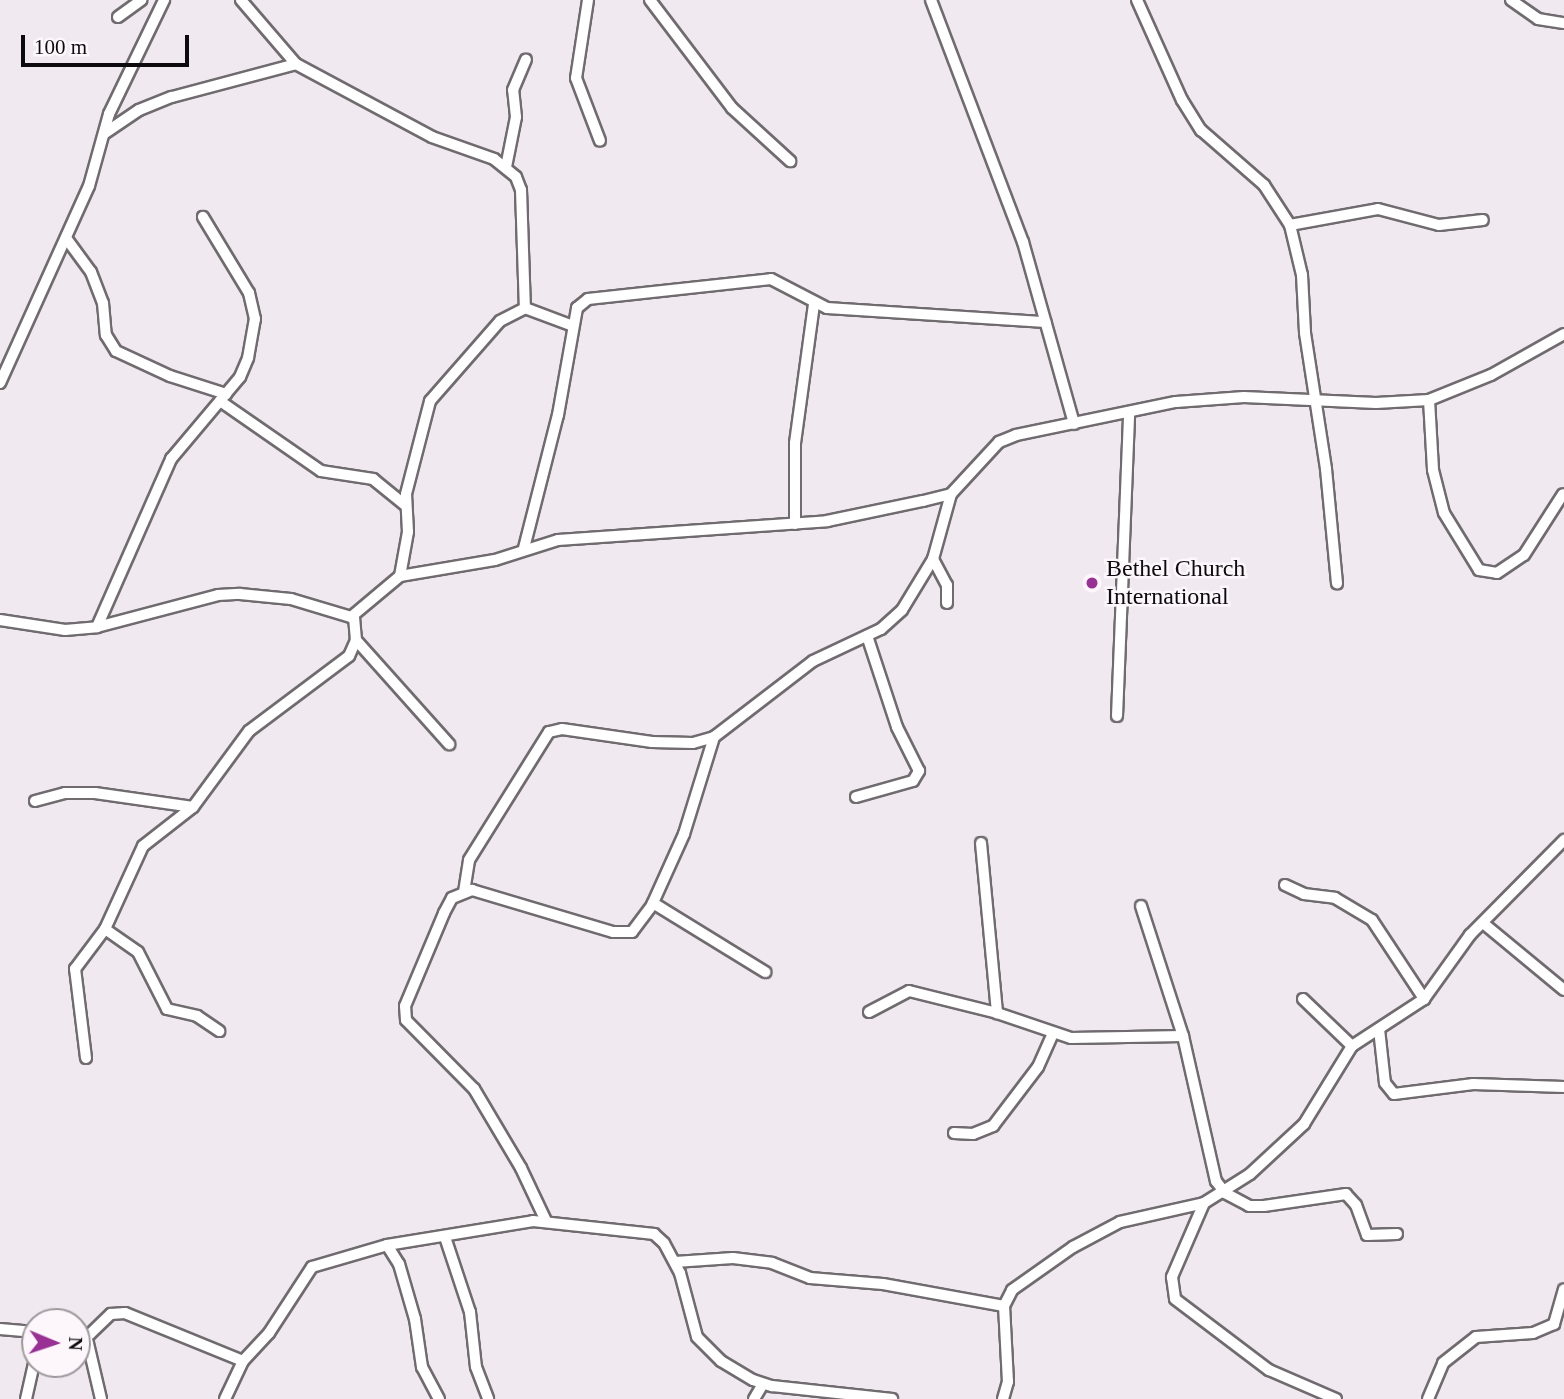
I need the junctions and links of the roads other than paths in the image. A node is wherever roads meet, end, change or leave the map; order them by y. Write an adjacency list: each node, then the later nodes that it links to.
1 (141, 0): 9 (street)
2 (164, 0): 13 (street)
3 (241, 0): 12 (street)
4 (588, 0): 14 (street)
5 (650, 0): 15 (street)
6 (931, 0): 23 (street)
7 (1137, 0): 19 (street)
8 (1511, 0): 10 (street)
9 (118, 18)
10 (1564, 23)
11 (526, 60): 16 (street)
12 (296, 64): 13 (street); 16 (street)
13 (105, 133): 20 (street)
14 (600, 141)
15 (790, 162)
16 (506, 167): 22 (street)
17 (203, 217): 27 (street)
18 (1483, 220): 19 (street)
19 (1290, 225): 28 (street)
20 (66, 238): 26 (street); 27 (street)
21 (814, 304): 23 (street); 24 (street); 35 (street)
22 (525, 308): 24 (street); 34 (street)
23 (1046, 322): 31 (street)
24 (573, 326): 36 (street)
25 (1564, 334): 29 (street)
26 (0, 383)
27 (223, 397): 34 (street); 43 (street)
28 (1315, 398): 29 (street); 30 (street); 39 (street)
29 (1429, 400): 33 (street)
30 (1129, 413): 31 (street); 46 (street)
31 (1074, 424): 32 (street)
32 (951, 494): 35 (street); 37 (street)
33 (1563, 494)
34 (405, 505): 38 (street)
35 (795, 524): 36 (street)
36 (524, 548): 38 (street)
37 (933, 559): 40 (street); 44 (street)
38 (400, 576): 41 (street)
39 (1337, 583)
40 (947, 603)
41 (354, 616): 43 (street); 45 (street)
42 (0, 620): 43 (street)
43 (97, 627)
44 (867, 636): 47 (street); 49 (street)
45 (356, 640): 48 (street); 51 (street)
46 (1117, 716)
47 (714, 737): 55 (street); 56 (street)
48 (449, 744)
49 (856, 797)
50 (35, 801): 51 (street)
51 (192, 807): 59 (street)
52 (1564, 840): 58 (street)
53 (981, 843): 65 (street)
54 (1285, 885): 63 (street)
55 (464, 892): 56 (street); 76 (street)
56 (653, 903): 60 (street)
57 (1141, 906): 69 (street)
58 (1483, 923): 61 (street); 63 (street)
59 (105, 929): 67 (street); 71 (street)
60 (765, 972)
61 (1564, 990)
62 (1303, 999): 70 (street)
63 (1423, 999): 66 (street)
64 (869, 1012): 65 (street)
65 (997, 1013): 68 (street)
66 (1379, 1029): 70 (street); 72 (street)
67 (219, 1031)
68 (1053, 1034): 69 (street); 73 (street)
69 (1183, 1036): 74 (street)
70 (1352, 1046): 74 (street)
71 (86, 1058)
72 (1564, 1087)
73 (954, 1133)
74 (1225, 1193): 75 (street); 77 (street)
75 (1204, 1203): 82 (street); 98 (street)
76 (546, 1221): 78 (street); 80 (street)
77 (1397, 1234)
78 (445, 1237): 79 (street); 94 (street)
79 (387, 1245): 86 (street); 93 (street)
80 (675, 1262): 82 (street); 89 (street)
81 (1564, 1289): 99 (street)
82 (1004, 1306): 97 (street)
83 (91, 1328): 86 (street)
84 (0, 1329): 85 (street)
85 (21, 1331)
86 (243, 1361): 92 (street)
87 (91, 1365): 91 (street)
88 (30, 1378): 90 (street)
89 (763, 1384): 95 (street); 96 (street)
90 (24, 1398)
91 (101, 1399)
92 (225, 1399)
93 (439, 1399)
94 (488, 1399)
95 (754, 1399)
96 (892, 1399)
97 (1003, 1399)
98 (1336, 1399)
99 (1428, 1399)

